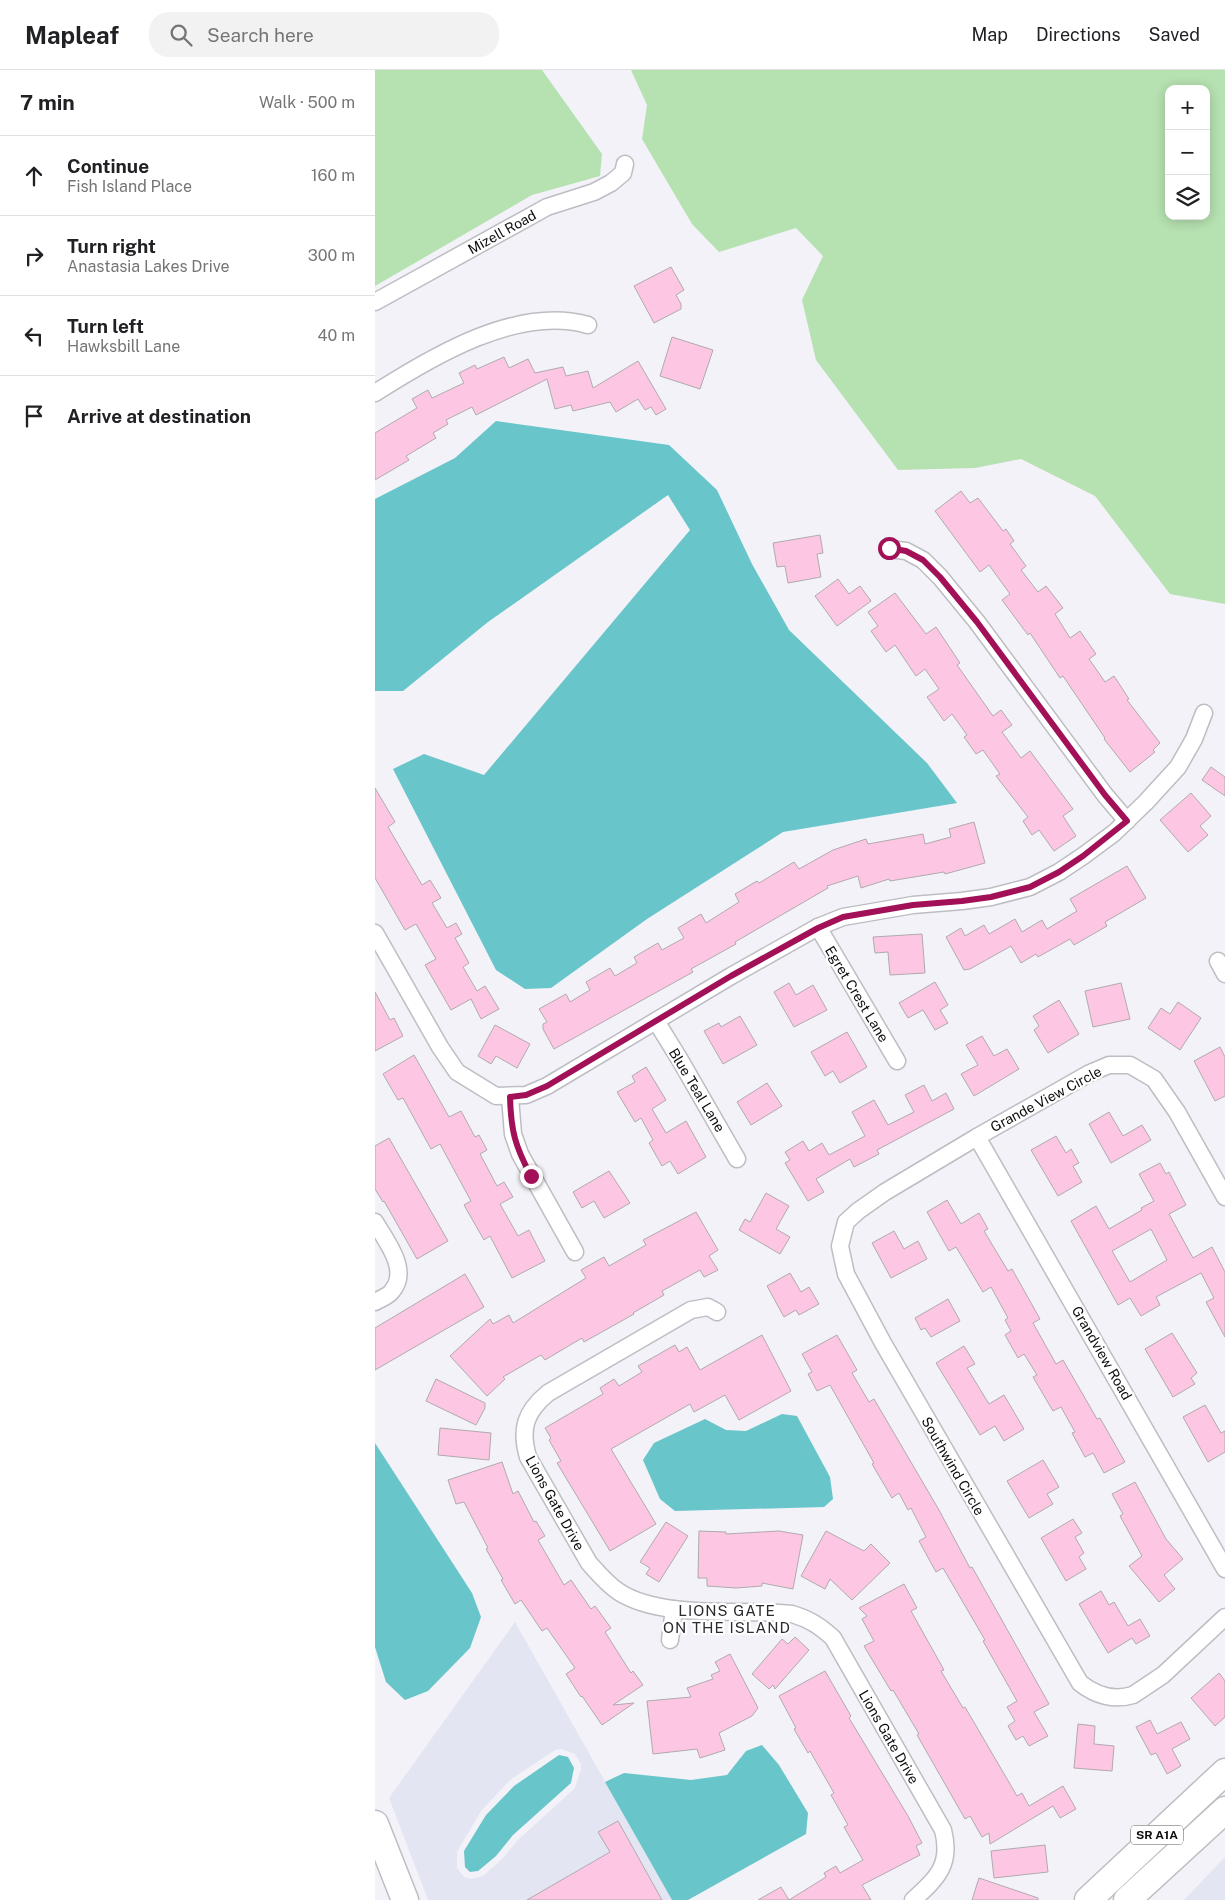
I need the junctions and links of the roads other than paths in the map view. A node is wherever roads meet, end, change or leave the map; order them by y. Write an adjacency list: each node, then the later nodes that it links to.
1 (625, 164): 2 (street, Mizell Road)
2 (375, 302)
3 (588, 325): 4 (street)
4 (375, 393)
5 (889, 548): 7 (street)
6 (1204, 713): 7 (street)
7 (1127, 821): 8 (street)
8 (818, 928): 10 (street); 11 (street, Egret Crest Lane)
9 (375, 933): 12 (street)
10 (656, 1021): 12 (street); 14 (street, Blue Teal Lane)
11 (897, 1061)
12 (510, 1097): 17 (street)
13 (977, 1137): 15 (street, Grande View Circle); 20 (street, Grandview Road); 22 (street, Southwind Circle)
14 (737, 1159)
15 (1225, 1198)
16 (375, 1222): 18 (street)
17 (575, 1252)
18 (375, 1302)
19 (717, 1312): 21 (street, Lions Gate Drive)
20 (1225, 1569)
21 (674, 1609): 23 (street); 28 (street, Lions Gate Drive)
22 (1225, 1617)
23 (670, 1640)
24 (1225, 1772): 29 (main road, SR A1A)
25 (1225, 1810): 30 (main road, SR A1A)
26 (375, 1824): 27 (main road)
27 (405, 1900)
28 (913, 1900)
29 (1088, 1900)
30 (1127, 1900)

